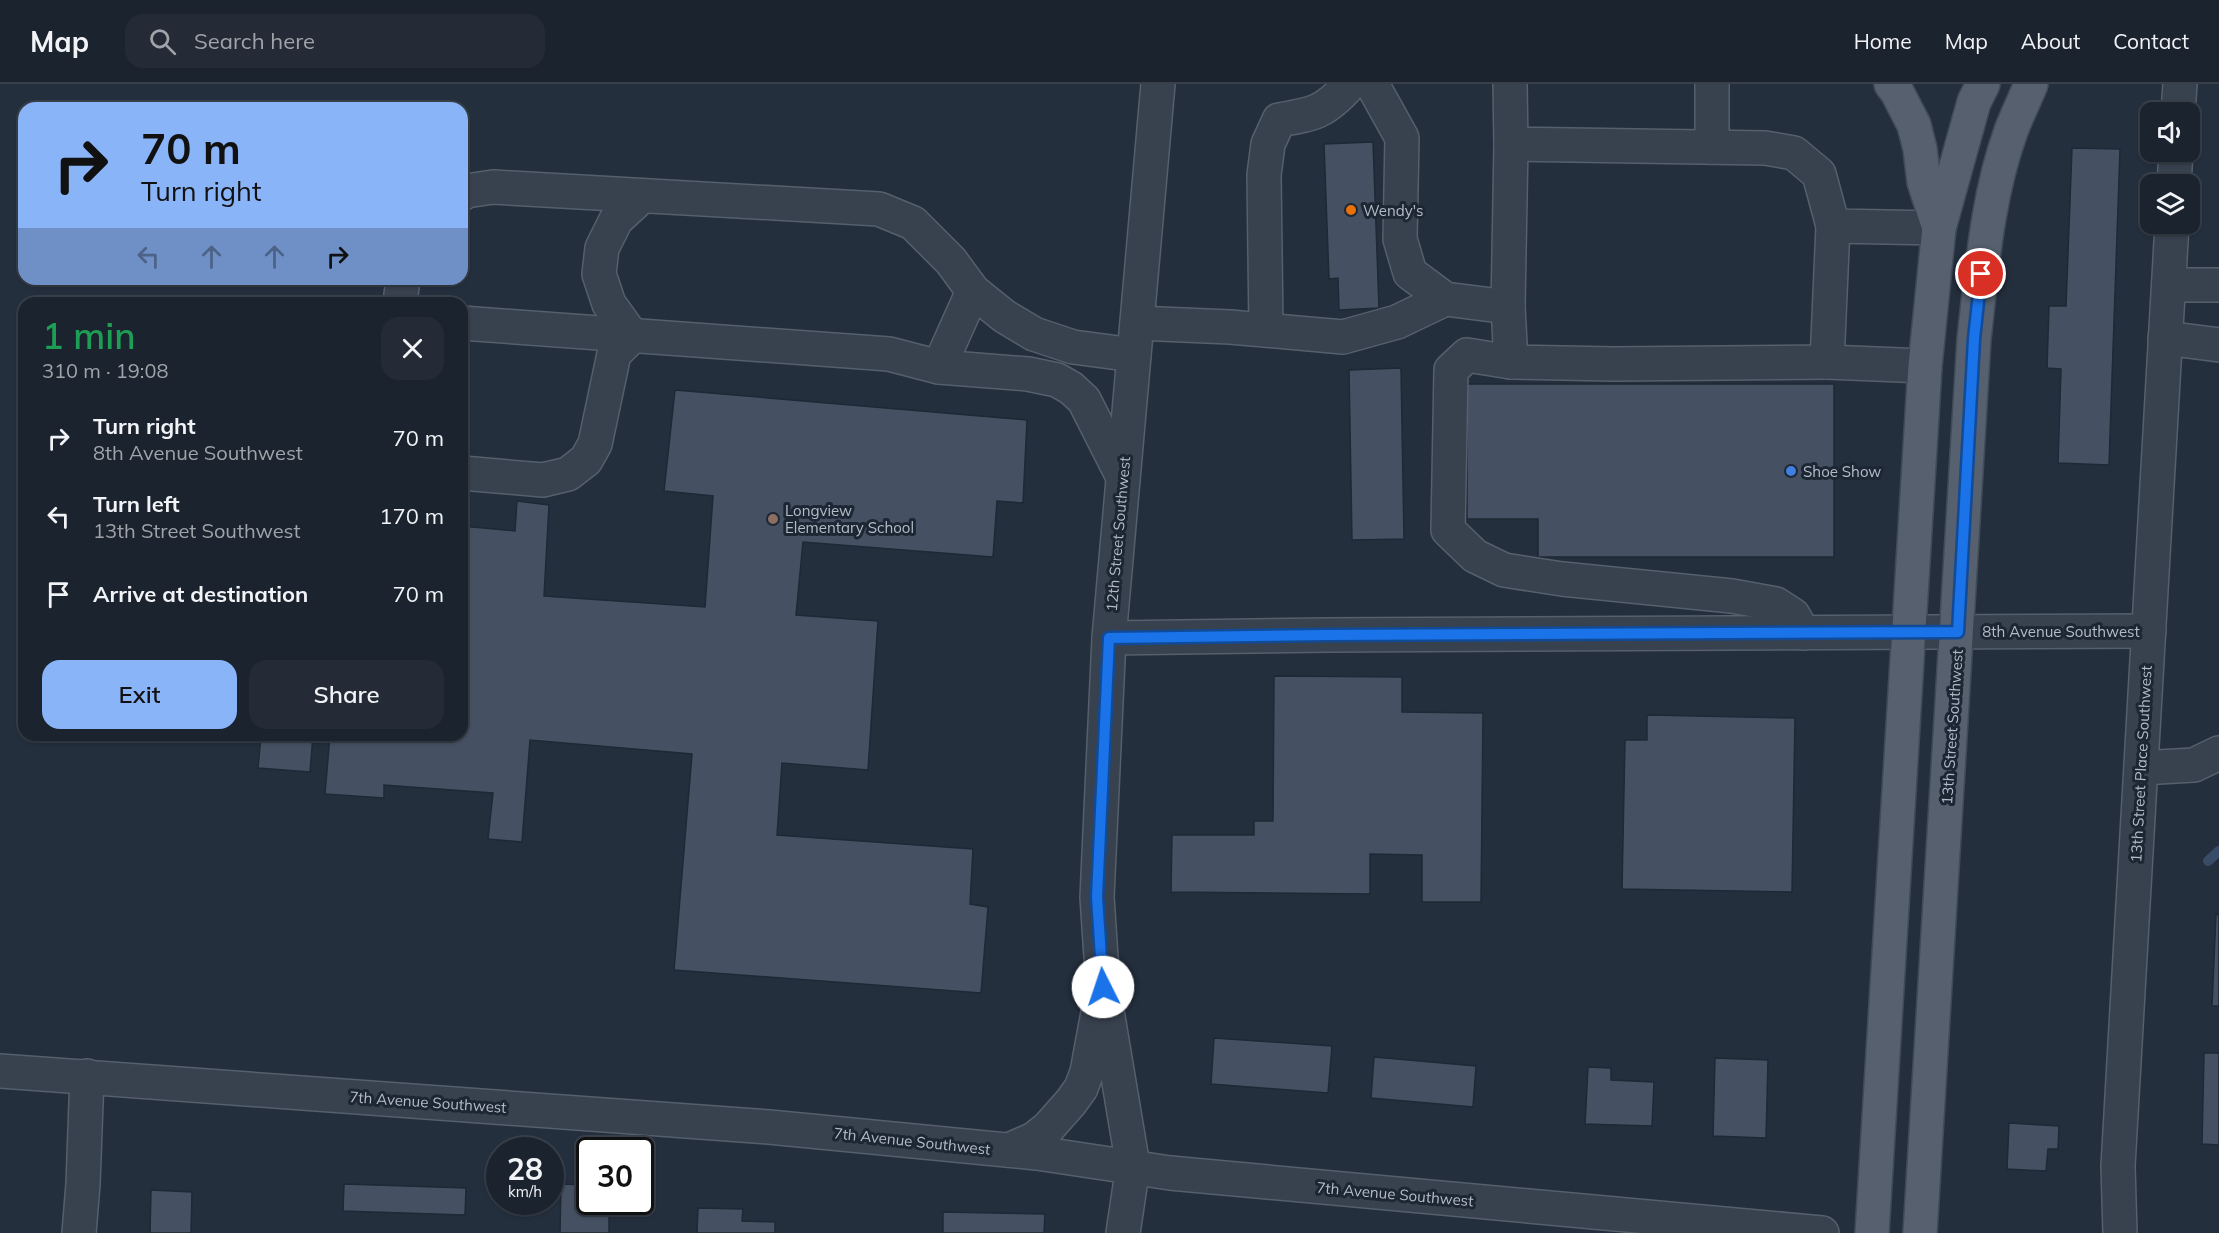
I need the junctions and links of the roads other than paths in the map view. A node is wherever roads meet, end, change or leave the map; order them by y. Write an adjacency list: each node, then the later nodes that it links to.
1 (1158, 84): 24 (street, 12th Street Southwest)
2 (1350, 84): 25 (street)
3 (1372, 84): 21 (street)
4 (1510, 84): 11 (street)
5 (1712, 84): 12 (street)
6 (1891, 84): 16 (main road)
7 (1983, 84): 16 (main road)
8 (2031, 84): 37 (main road, 13th Street Southwest)
9 (2180, 84): 10 (street)
10 (2179, 102)
11 (1510, 144): 12 (street); 22 (street)
12 (1712, 147): 15 (street)
13 (468, 191): 14 (street)
14 (642, 196): 20 (street); 26 (street)
15 (1833, 226): 16 (street); 31 (street)
16 (1939, 228): 32 (main road)
17 (2172, 234): 18 (street, 13th Street Place Southwest)
18 (2169, 285): 19 (street); 27 (street, 13th Street Place Southwest)
19 (2219, 285)
20 (973, 291): 29 (street); 33 (street)
21 (1445, 299): 22 (street); 25 (street)
22 (1508, 307): 30 (street)
23 (468, 323): 26 (street)
24 (1137, 323): 25 (street); 29 (street, 12th Street Southwest)
25 (1266, 330)
26 (632, 336): 33 (street); 34 (street)
27 (2165, 338): 28 (street); 36 (street, 13th Street Place Southwest)
28 (2219, 345)
29 (1134, 355): 35 (street, 12th Street Southwest)
30 (1510, 362): 31 (street); 38 (street)
31 (1827, 362): 32 (street)
32 (1925, 366): 39 (main road)
33 (939, 367): 35 (street)
34 (468, 474)
35 (1124, 477): 40 (street, 12th Street Southwest)
36 (2149, 631): 37 (street, 8th Avenue Southwest); 42 (street, 13th Street Place Southwest)
37 (1958, 632): 39 (street, 8th Avenue Southwest); 52 (main road, 13th Street Southwest)
38 (1803, 633): 39 (street, 8th Avenue Southwest); 40 (street, 8th Avenue Southwest)
39 (1909, 633): 51 (main road)
40 (1109, 638): 43 (street, 12th Street Southwest)
41 (2219, 753): 42 (street)
42 (2141, 768): 53 (street, 13th Street Place Southwest)
43 (1103, 987): 46 (street); 47 (street, 12th Street Southwest)
44 (0, 1071): 45 (street, 7th Avenue Southwest)
45 (87, 1076): 46 (street, 7th Avenue Southwest); 48 (street)
46 (1009, 1150): 47 (street, 7th Avenue Southwest)
47 (1133, 1166): 49 (street, 12th Street Southwest); 50 (street, 7th Avenue Southwest)
48 (79, 1233)
49 (1123, 1233)
50 (1822, 1233)
51 (1872, 1233)
52 (1920, 1233)
53 (2120, 1233)

